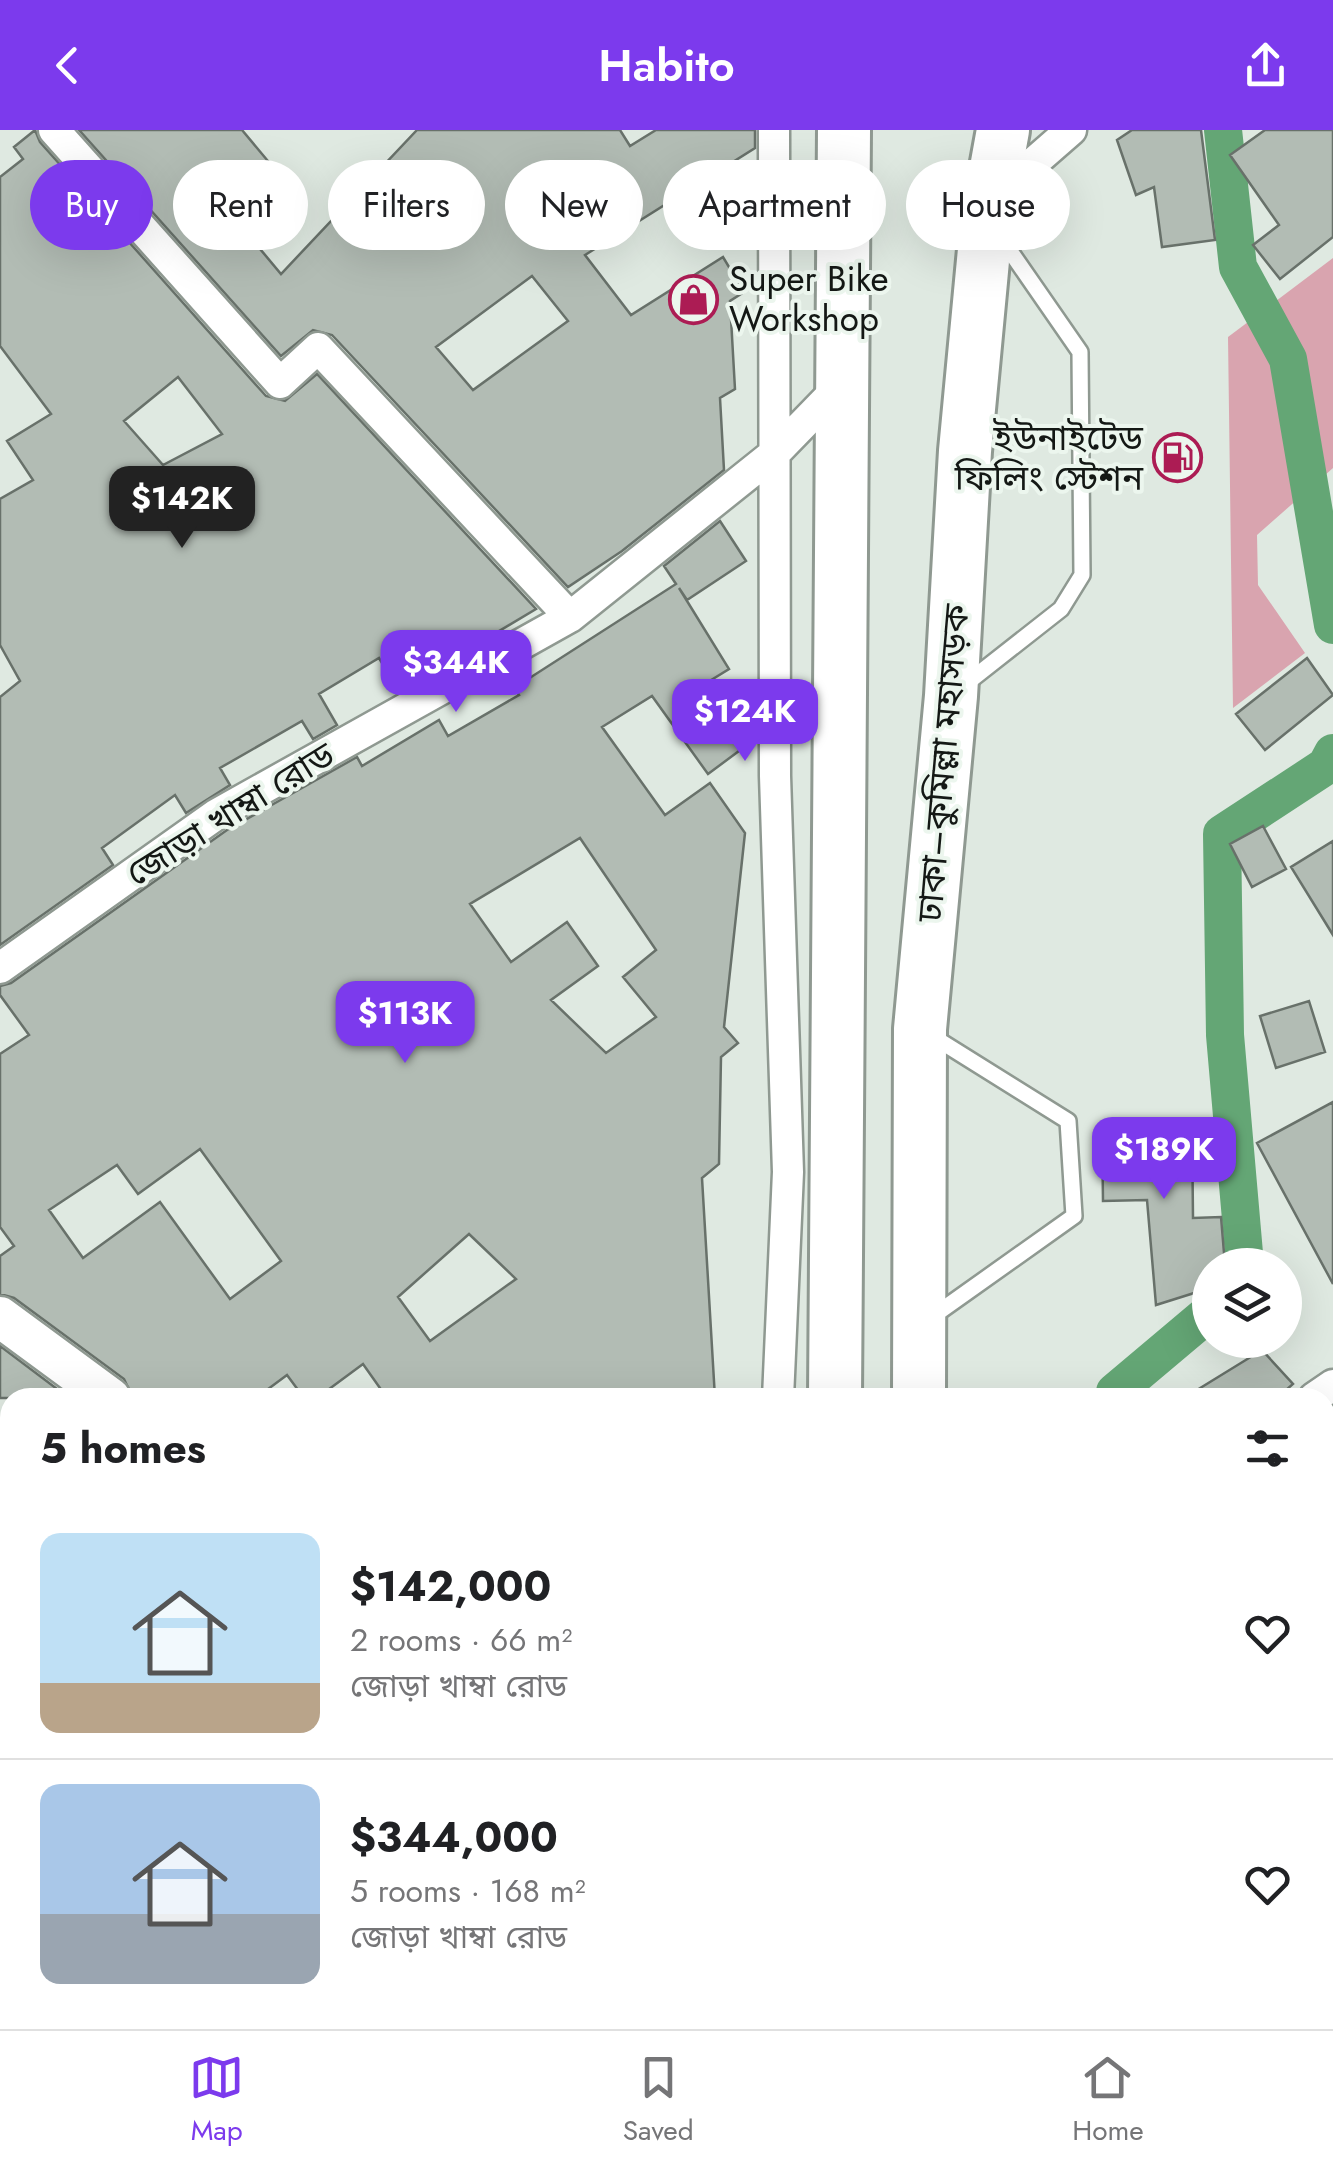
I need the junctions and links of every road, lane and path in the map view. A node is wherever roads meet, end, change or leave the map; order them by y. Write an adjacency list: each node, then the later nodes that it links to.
1 (54, 130): 12 (street)
2 (774, 130): 11 (street)
3 (844, 130): 10 (highway)
4 (1004, 130): 6 (highway, ঢাকা–কুমিল্লা মহাসড়ক)
5 (1072, 130): 7 (street)
6 (998, 160)
7 (1037, 160)
8 (984, 250): 13 (highway, ঢাকা–কুমিল্লা মহাসড়ক)
9 (1009, 250): 13 (lane)
10 (845, 380): 11 (street, জোড়া খাম্বা রোড); 20 (highway)
11 (775, 453): 12 (street, জোড়া খাম্বা রোড); 19 (street)
12 (570, 618): 14 (street, জোড়া খাম্বা রোড)
13 (951, 696): 15 (highway, ঢাকা–কুমিল্লা মহাসড়ক)
14 (0, 968)
15 (920, 1029): 17 (highway, ঢাকা–কুমিল্লা মহাসড়ক); 17 (lane)
16 (0, 1317): 18 (street)
17 (920, 1326): 21 (highway, ঢাকা–কুমিল্লা মহাসড়ক)
18 (96, 1388)
19 (778, 1388)
20 (835, 1388)
21 (919, 1388)

